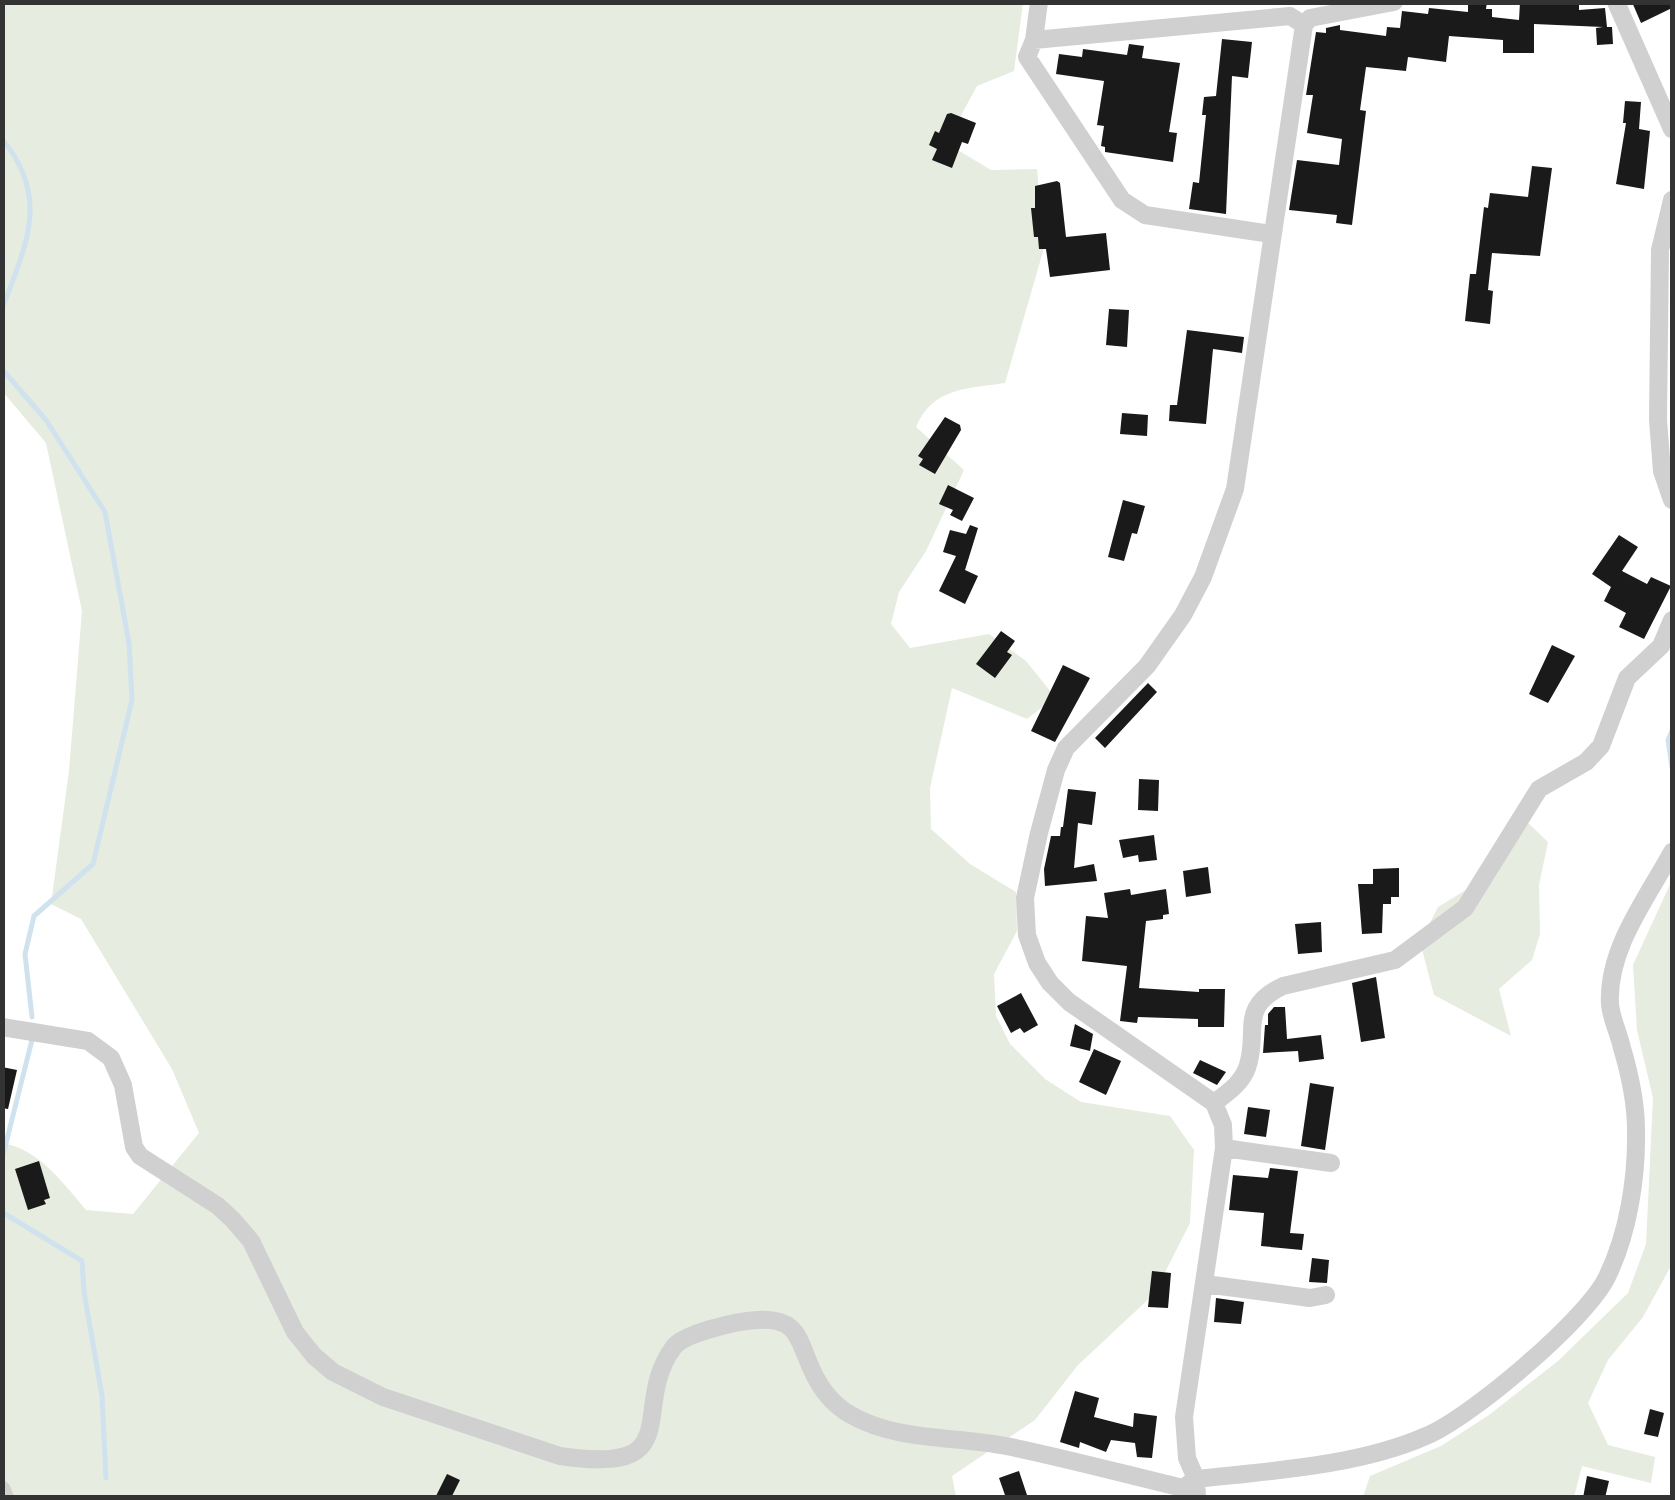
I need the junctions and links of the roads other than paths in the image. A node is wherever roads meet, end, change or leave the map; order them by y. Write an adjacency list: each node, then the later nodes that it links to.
1 (1038, 2): 5 (street)
2 (1394, 2): 4 (street)
3 (1616, 2): 6 (street)
4 (1304, 25): 5 (street); 8 (street)
5 (1034, 40): 8 (street)
6 (1672, 129)
7 (1672, 200): 9 (street)
8 (1271, 234): 13 (street)
9 (1672, 500)
10 (1672, 620): 13 (street)
11 (1672, 852): 18 (street)
12 (2, 1027): 18 (street)
13 (1214, 1104): 14 (street)
14 (1224, 1148): 15 (street); 16 (street)
15 (1331, 1163)
16 (1205, 1284): 17 (street); 18 (street)
17 (1326, 1295)
18 (1196, 1488)
19 (2, 1490): 20 (street)
20 (5, 1498)

